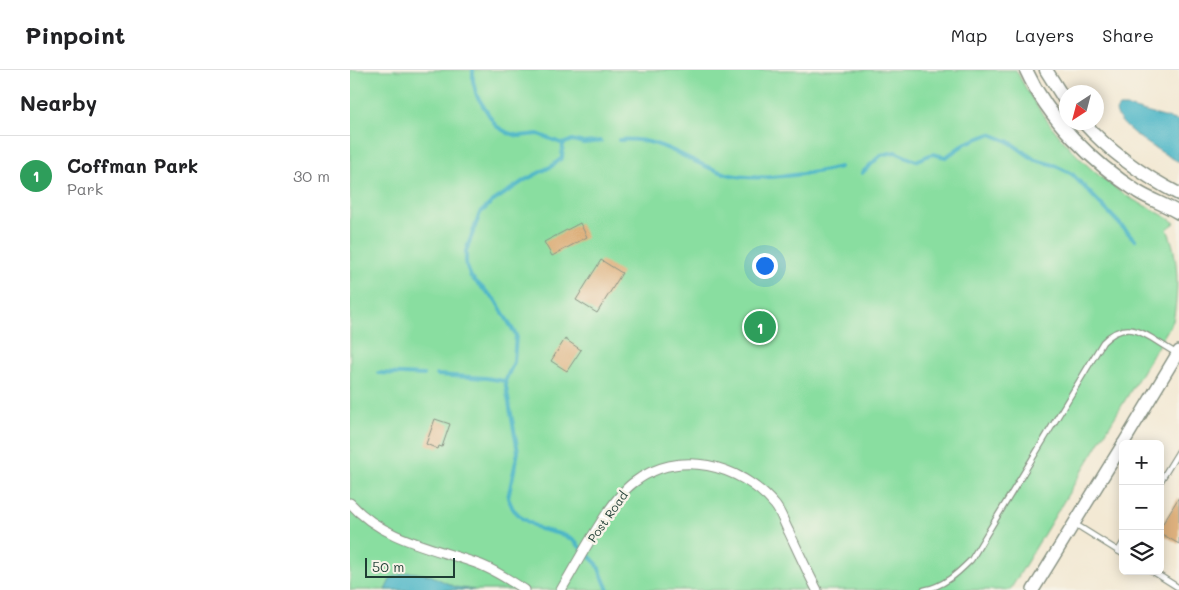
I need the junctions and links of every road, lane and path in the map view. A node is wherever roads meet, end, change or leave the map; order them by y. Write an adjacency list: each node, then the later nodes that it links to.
1 (1026, 70): 6 (main road)
2 (1046, 70): 3 (main road)
3 (1059, 91)
4 (1091, 130): 5 (main road)
5 (1179, 194)
6 (1179, 213)
7 (1178, 352): 8 (street); 20 (lane)
8 (1125, 440)
9 (1119, 451): 13 (street)
10 (1179, 451): 11 (lane)
11 (1164, 475)
12 (350, 503): 17 (street)
13 (1074, 524): 14 (lane); 21 (street)
14 (1119, 551)
15 (1158, 575): 16 (lane)
16 (1179, 588)
17 (525, 590)
18 (561, 590): 19 (street, Post Road)
19 (817, 590)
20 (924, 590)
21 (1033, 590)

